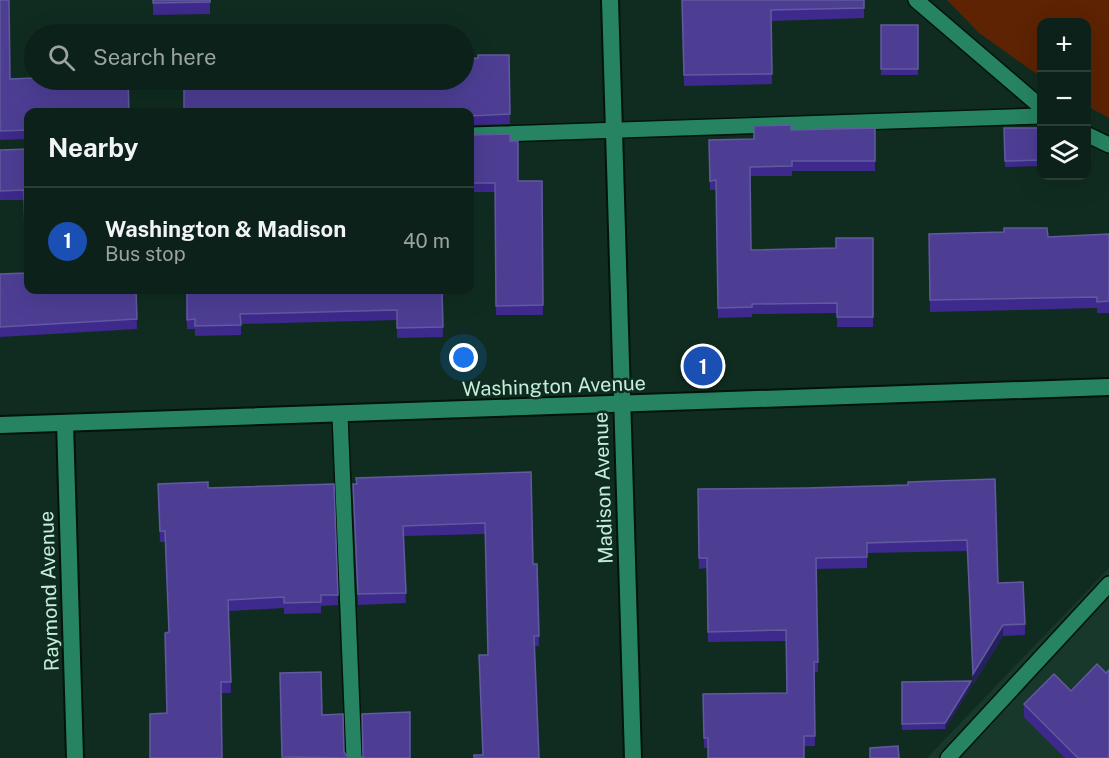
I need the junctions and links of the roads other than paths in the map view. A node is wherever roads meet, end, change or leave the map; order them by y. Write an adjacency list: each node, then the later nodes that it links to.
1 (610, 0): 5 (street, Madison Avenue)
2 (916, 0): 3 (lane)
3 (1037, 105)
4 (1037, 116): 5 (lane)
5 (614, 131): 6 (lane); 10 (street, Madison Avenue)
6 (474, 135)
7 (1091, 136): 8 (lane)
8 (1109, 145)
9 (1109, 387): 10 (street, Washington Avenue)
10 (622, 405): 11 (street, Washington Avenue); 17 (street, Madison Avenue)
11 (340, 414): 12 (street, Washington Avenue); 16 (lane)
12 (65, 423): 13 (street, Washington Avenue); 15 (street, Raymond Avenue)
13 (0, 425)
14 (1109, 584): 18 (lane)
15 (75, 758)
16 (354, 758)
17 (633, 758)
18 (948, 758)

